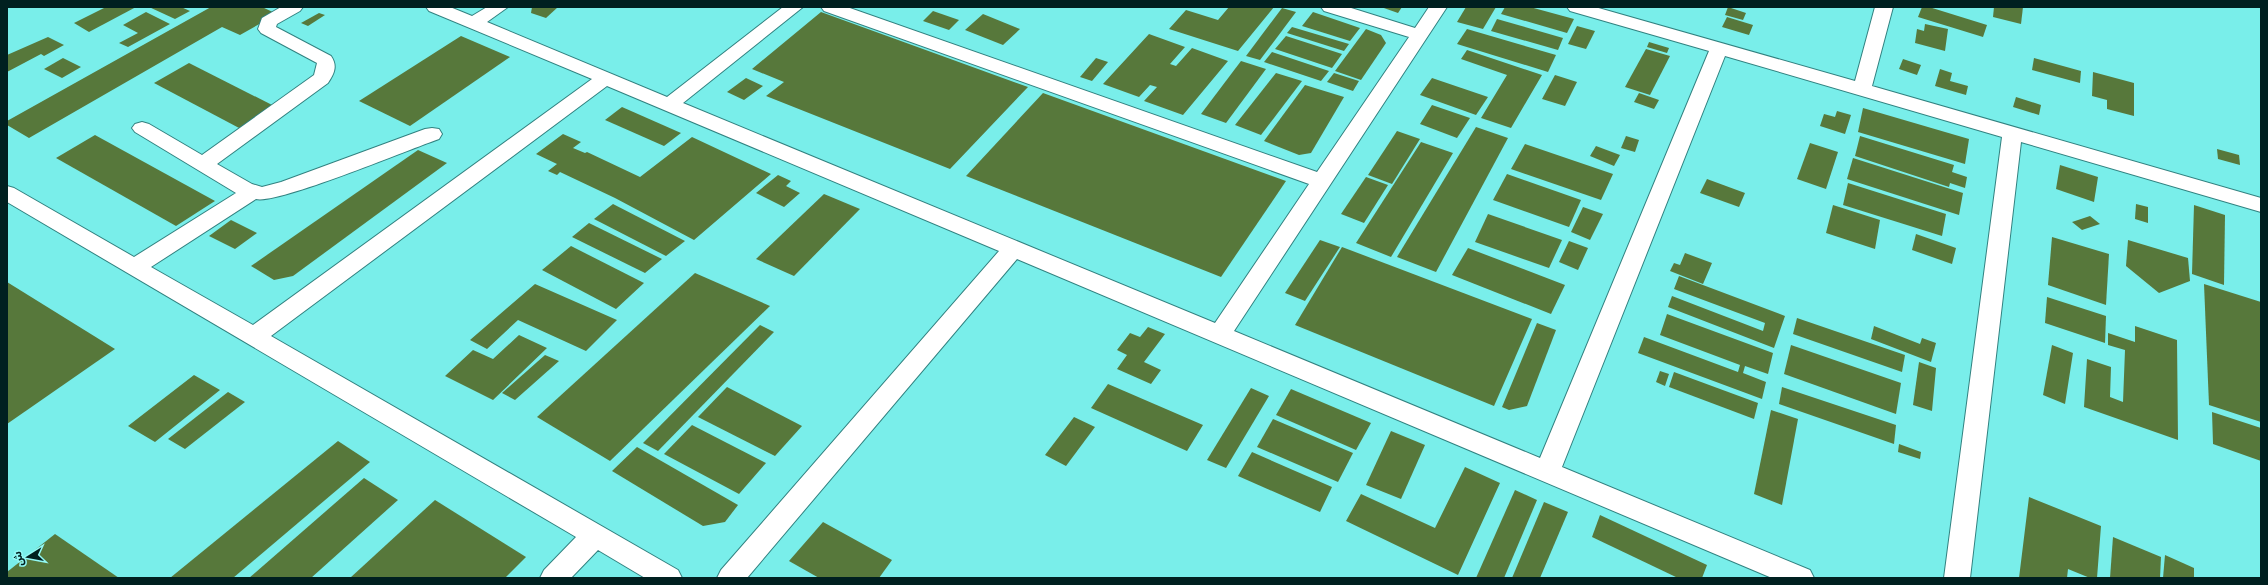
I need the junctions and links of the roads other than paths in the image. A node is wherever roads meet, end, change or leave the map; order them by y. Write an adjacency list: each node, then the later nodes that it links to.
1 (294, 7): 19 (lane)
2 (435, 7): 10 (lane)
3 (499, 7): 10 (lane)
4 (794, 7): 15 (lane)
5 (830, 7): 20 (lane)
6 (1330, 7): 11 (lane)
7 (1438, 7): 11 (lane)
8 (1576, 7): 12 (lane)
9 (1884, 7): 14 (lane)
10 (474, 23): 13 (lane)
11 (1420, 35): 20 (lane)
12 (1719, 48): 14 (lane); 28 (lane)
13 (606, 78): 15 (lane); 27 (lane)
14 (1862, 89): 17 (lane)
15 (670, 105): 24 (lane)
16 (142, 128): 19 (lane)
17 (2012, 133): 23 (lane); 34 (lane)
18 (432, 134): 21 (lane)
19 (203, 164): 21 (lane)
20 (1322, 181): 26 (lane)
21 (252, 192): 25 (lane)
22 (7, 193): 25 (lane)
23 (2261, 205)
24 (1013, 249): 26 (lane); 32 (lane)
25 (135, 267): 27 (lane)
26 (1219, 335): 28 (lane)
27 (254, 336): 29 (lane)
28 (1547, 472): 33 (lane)
29 (595, 535): 30 (lane); 31 (lane)
30 (553, 578)
31 (669, 578)
32 (730, 578)
33 (1801, 578)
34 (1957, 578)

